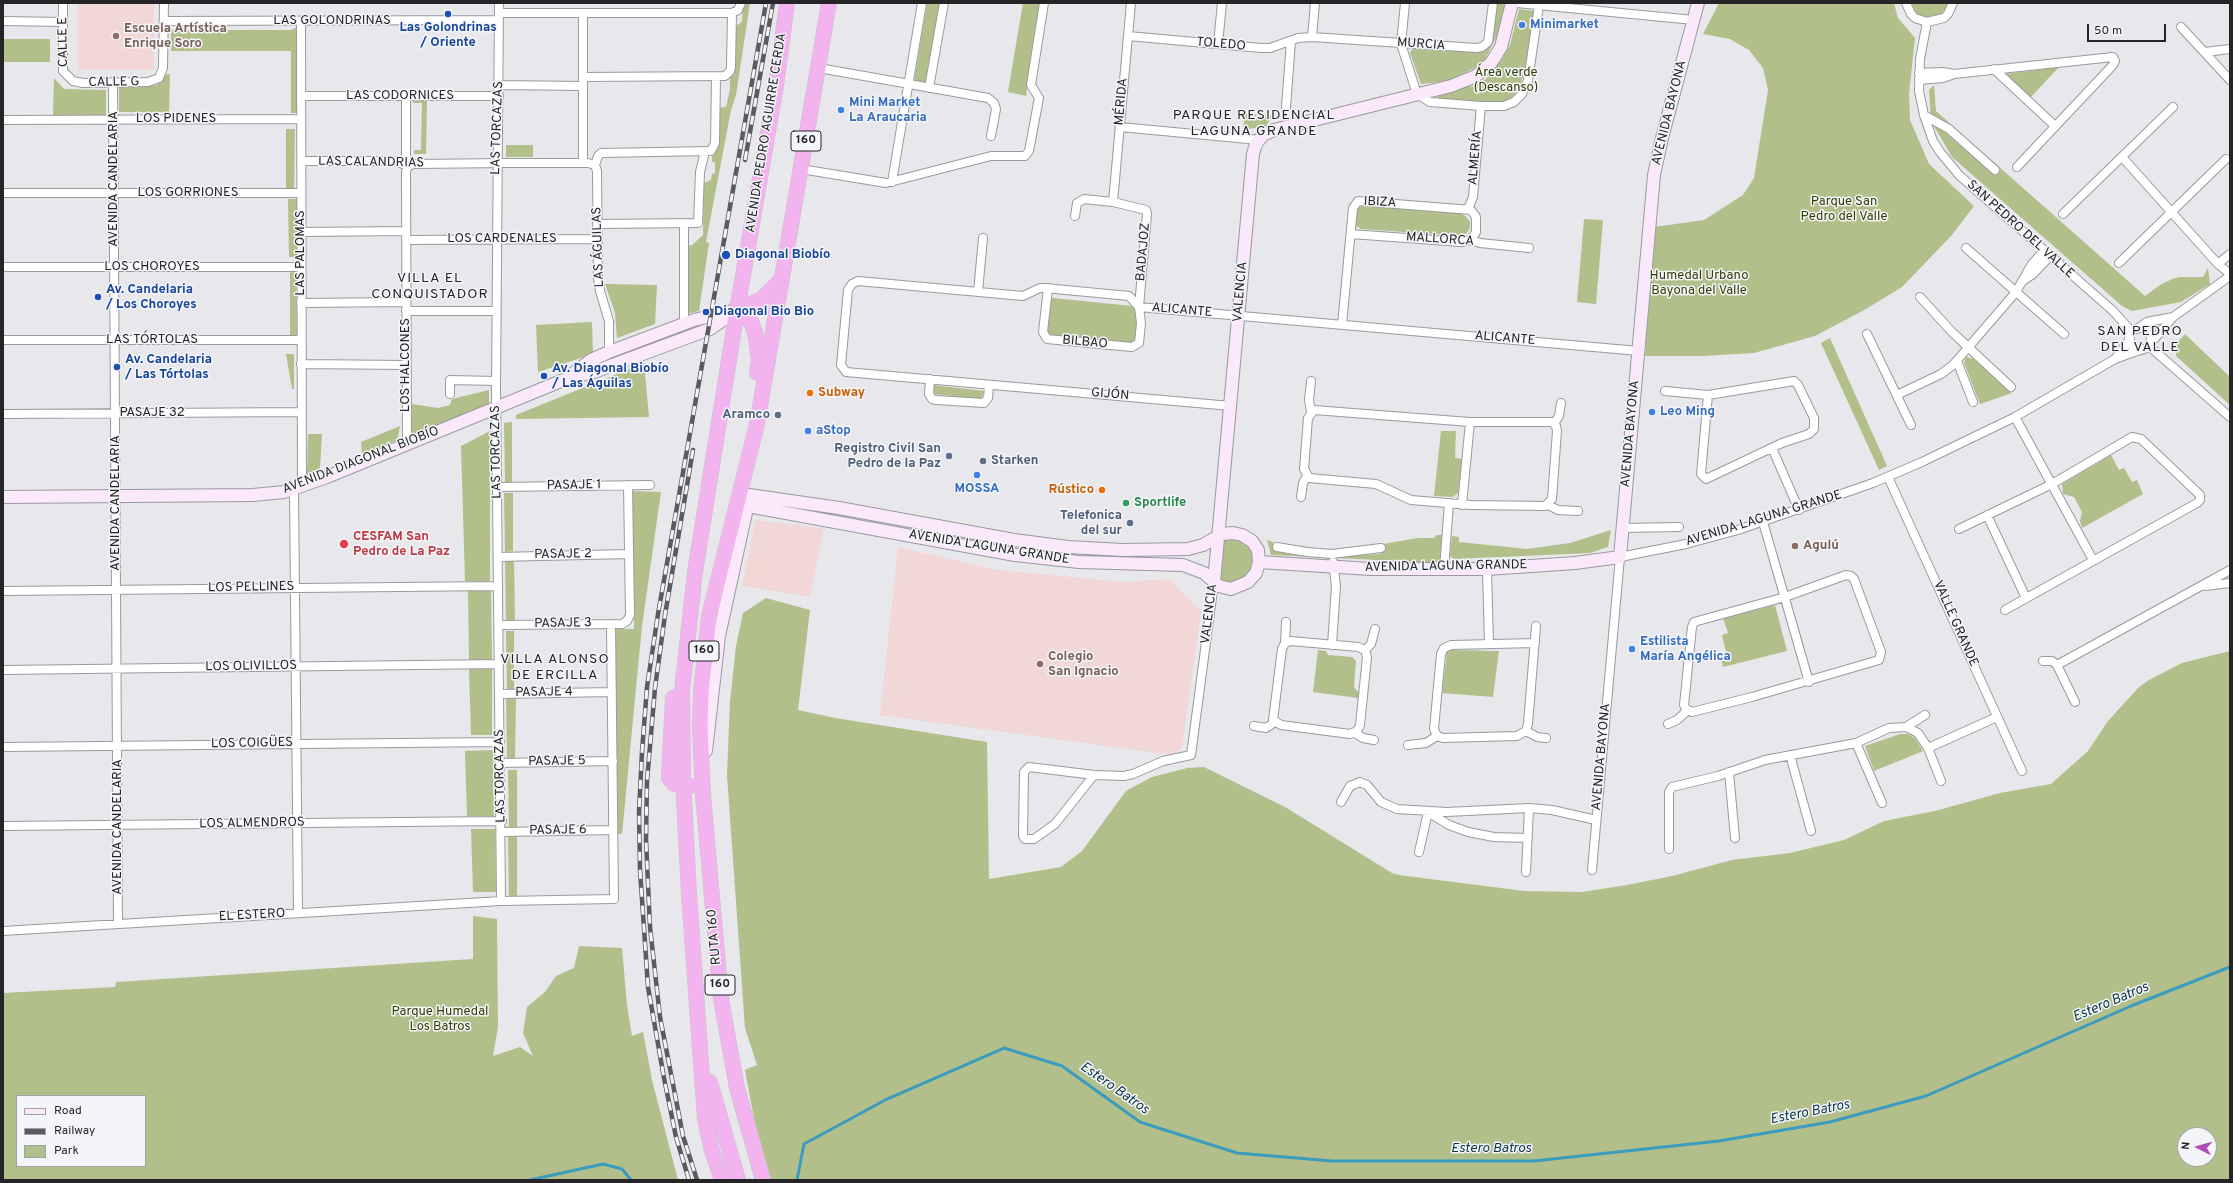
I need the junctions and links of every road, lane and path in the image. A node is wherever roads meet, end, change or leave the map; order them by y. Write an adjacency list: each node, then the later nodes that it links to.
1 (63, 3): 29 (street, CALLE E)
2 (164, 3): 26 (street)
3 (499, 3): 24 (street, LAS TORCAZAS)
4 (741, 3): 23 (street)
5 (787, 3): 113 (highway, AVENIDA PEDRO AGUIRRE CERDA / 160)
6 (829, 3): 39 (highway, 160)
7 (922, 3): 47 (street)
8 (944, 3): 50 (street)
9 (1044, 3): 77 (street)
10 (1131, 3): 32 (street, MÉRIDA)
11 (1222, 3): 35 (street)
12 (1315, 3): 33 (street)
13 (1406, 3): 36 (street)
14 (1493, 3): 36 (street, MURCIA)
15 (1512, 3): 51 (main road)
16 (1516, 3): 20 (street)
17 (1698, 3): 25 (main road, AVENIDA BAYONA)
18 (1906, 3): 30 (street)
19 (1953, 3): 30 (street)
20 (1539, 5): 21 (street); 55 (street)
21 (1558, 5): 25 (street)
22 (583, 13): 23 (street, LAS GOLONDRINAS); 24 (street, LAS GOLONDRINAS); 41 (street)
23 (732, 13): 42 (street)
24 (499, 17): 27 (street, LAS GOLONDRINAS); 48 (street, LAS TORCAZAS)
25 (1694, 20): 129 (main road, AVENIDA BAYONA)
26 (164, 21): 27 (street, LAS GOLONDRINAS); 46 (street, CALLE G)
27 (301, 21): 52 (street, LAS PALOMAS)
28 (3, 22): 29 (street)
29 (63, 22): 44 (street, CALLE E)
30 (1927, 22): 43 (street, SAN PEDRO DEL VALLE)
31 (2181, 27): 38 (street)
32 (1128, 36): 35 (street, TOLEDO); 63 (street, MÉRIDA)
33 (1312, 37): 34 (street, TOLEDO); 36 (street, MURCIA)
34 (1291, 41): 35 (street, TOLEDO); 56 (street)
35 (1218, 44)
36 (1401, 44): 51 (street)
37 (2230, 49): 38 (street)
38 (2205, 52): 45 (street)
39 (819, 68): 47 (street); 75 (highway, 160)
40 (1994, 69): 43 (street); 62 (street); 62 (street)
41 (583, 77): 42 (street); 49 (street)
42 (716, 77): 66 (street)
43 (1919, 77): 58 (street, SAN PEDRO DEL VALLE)
44 (69, 79): 46 (street, CALLE G)
45 (2230, 80)
46 (113, 83): 59 (street, AVENIDA CANDELARIA)
47 (908, 84): 50 (street); 77 (street)
48 (499, 85): 49 (street); 54 (street, LAS TORCAZAS)
49 (582, 86): 71 (street)
50 (929, 88): 64 (street)
51 (1416, 94): 55 (street); 65 (main road)
52 (301, 96): 53 (street, LAS CODORNICES); 60 (street, LAS PALOMAS)
53 (406, 96): 54 (street, LAS CODORNICES); 73 (street, LOS HALCONES)
54 (499, 96): 70 (street, LAS TORCAZAS)
55 (1481, 106): 82 (street, ALMERÍA)
56 (1286, 107)
57 (2173, 107): 67 (street)
58 (1924, 115): 76 (street); 97 (street, SAN PEDRO DEL VALLE)
59 (114, 119): 60 (street, LOS PIDENES); 61 (street, LOS PIDENES); 79 (street, AVENIDA CANDELARIA)
60 (301, 119): 69 (street, LAS PALOMAS)
61 (3, 120)
62 (2055, 126): 74 (street)
63 (1120, 127): 65 (street); 81 (street, MÉRIDA)
64 (992, 136)
65 (1259, 140): 115 (main road, VALENCIA)
66 (706, 152): 72 (street); 87 (street)
67 (2122, 157): 83 (street); 84 (street)
68 (2226, 159): 83 (street)
69 (301, 162): 73 (street, LAS CALANDRIAS); 80 (street, LAS PALOMAS)
70 (499, 163): 71 (street, LAS CALANDRIAS); 73 (street, LAS CALANDRIAS); 92 (street, LAS TORCAZAS)
71 (584, 163): 72 (street, LAS CALANDRIAS)
72 (595, 165): 86 (street, LAS ÁGUILAS)
73 (408, 166): 90 (street, LOS HALCONES)
74 (2017, 167)
75 (801, 169): 77 (street); 105 (highway, 160)
76 (1995, 170)
77 (892, 182)
78 (3, 193): 79 (street, LOS GORRIONES)
79 (114, 193): 80 (street, LOS GORRIONES); 102 (street, AVENIDA CANDELARIA)
80 (301, 193): 88 (street, LAS PALOMAS)
81 (1113, 202): 85 (street, BADAJOZ); 112 (street, BADAJOZ)
82 (1468, 209): 89 (street, IBIZA); 94 (street)
83 (2172, 212): 99 (street); 100 (street)
84 (2063, 214)
85 (1075, 216)
86 (597, 224): 87 (street); 93 (street, LAS ÁGUILAS)
87 (684, 224): 117 (street)
88 (301, 232): 90 (street, LOS CARDENALES); 103 (street, LAS PALOMAS)
89 (1351, 234): 94 (street, MALLORCA); 118 (street, IBIZA)
90 (406, 235): 92 (street, LOS CARDENALES); 111 (street, LOS HALCONES)
91 (983, 238): 107 (street)
92 (496, 239): 93 (street, LOS CARDENALES); 114 (street, LAS TORCAZAS)
93 (597, 239): 130 (street, LAS ÁGUILAS)
94 (1471, 240): 95 (street, MALLORCA)
95 (1529, 248)
96 (1966, 248): 108 (street)
97 (2047, 254): 108 (street); 120 (street, SAN PEDRO DEL VALLE)
98 (2230, 254): 100 (street)
99 (2119, 263)
100 (2218, 264): 104 (street)
101 (3, 267): 102 (street, LOS CHOROYES)
102 (114, 267): 103 (street, LOS CHOROYES); 124 (street, AVENIDA CANDELARIA)
103 (301, 267): 110 (street, LAS PALOMAS)
104 (2230, 275): 116 (street)
105 (782, 278): 113 (highway); 161 (highway, 160)
106 (1048, 288): 107 (street, ALICANTE); 112 (street, ALICANTE); 112 (street, BILBAO)
107 (978, 292): 119 (street, ALICANTE)
108 (2016, 292): 122 (street); 127 (street)
109 (1920, 297): 127 (street)
110 (301, 303): 111 (street); 125 (street, LAS PALOMAS)
111 (406, 307): 114 (street); 134 (street, LOS HALCONES)
112 (1139, 308): 115 (street, ALICANTE)
113 (737, 310): 117 (main road, AVENIDA DIAGONAL BIOBÍO); 135 (main road, AVENIDA DIAGONAL BIOBÍO); 161 (highway); 251 (highway, AVENIDA PEDRO AGUIRRE CERDA / 160)
114 (496, 311): 136 (street, LAS TORCAZAS)
115 (1239, 316): 118 (street, ALICANTE); 147 (main road, VALENCIA)
116 (2173, 317): 120 (street); 126 (street)
117 (684, 323): 130 (main road, AVENIDA DIAGONAL BIOBÍO)
118 (1342, 325): 129 (street, ALICANTE)
119 (844, 329): 137 (street, GIJÓN)
120 (2133, 333): 126 (street); 128 (street); 131 (street)
121 (1867, 334): 144 (street)
122 (2064, 334)
123 (3, 340): 124 (street, LAS TÓRTOLAS)
124 (115, 340): 125 (street, LAS TÓRTOLAS); 151 (street, AVENIDA CANDELARIA)
125 (301, 340): 133 (street, LAS PALOMAS)
126 (2150, 345): 128 (street); 153 (street)
127 (1969, 348): 132 (street); 140 (street)
128 (2140, 350): 131 (street)
129 (1639, 351): 180 (main road, AVENIDA BAYONA)
130 (608, 352): 135 (main road, AVENIDA DIAGONAL BIOBÍO)
131 (2115, 359): 154 (street, AVENIDA LAGUNA GRANDE)
132 (1957, 361): 144 (street); 145 (street)
133 (301, 364): 134 (street); 149 (street, LAS PALOMAS)
134 (406, 366): 158 (street, LOS HALCONES)
135 (566, 379): 148 (main road, AVENIDA DIAGONAL BIOBÍO)
136 (496, 380): 142 (street); 148 (street, LAS TORCAZAS)
137 (930, 380): 139 (street, GIJÓN); 139 (street)
138 (1311, 381): 150 (street)
139 (989, 385): 147 (street, GIJÓN)
140 (2011, 387)
141 (1665, 391): 143 (street)
142 (450, 394)
143 (1708, 395): 159 (street); 159 (street)
144 (1897, 395): 157 (street)
145 (1973, 402)
146 (1561, 403): 156 (street)
147 (1231, 406): 182 (main road, VALENCIA)
148 (496, 407): 158 (main road, AVENIDA DIAGONAL BIOBÍO); 167 (street, LAS TORCAZAS)
149 (302, 412): 151 (street, PASAJE 32); 166 (street, LAS PALOMAS)
150 (1311, 412): 155 (street); 160 (street)
151 (115, 413): 152 (street, PASAJE 32); 168 (street, AVENIDA CANDELARIA)
152 (3, 414)
153 (2230, 416)
154 (2016, 417): 162 (street, AVENIDA LAGUNA GRANDE); 163 (street)
155 (1470, 422): 156 (street); 173 (street)
156 (1554, 424): 174 (street)
157 (1911, 425)
158 (407, 444): 166 (main road, AVENIDA DIAGONAL BIOBÍO)
159 (1772, 448): 175 (street)
160 (1307, 476): 170 (street); 172 (street)
161 (745, 477): 171 (main road); 252 (highway, 160)
162 (1888, 477): 175 (street, AVENIDA LAGUNA GRANDE); 227 (street, VALLE GRANDE)
163 (2052, 484): 177 (street); 189 (street); 189 (street)
164 (628, 485): 165 (street, PASAJE 1); 167 (street, PASAJE 1); 185 (street)
165 (650, 485)
166 (298, 487): 168 (main road, AVENIDA DIAGONAL BIOBÍO); 199 (street, LAS PALOMAS)
167 (497, 487): 187 (street, LAS TORCAZAS)
168 (116, 496): 169 (main road, AVENIDA DIAGONAL BIOBÍO); 200 (street, AVENIDA CANDELARIA)
169 (3, 497)
170 (1301, 497)
171 (748, 501): 182 (main road, AVENIDA LAGUNA GRANDE); 195 (main road, AVENIDA LAGUNA GRANDE); 252 (main road)
172 (1448, 503): 173 (street); 192 (street)
173 (1462, 505): 174 (street)
174 (1548, 505): 176 (street)
175 (1800, 510): 178 (street, AVENIDA LAGUNA GRANDE)
176 (1578, 511)
177 (1987, 515): 181 (street); 203 (street)
178 (1764, 522): 188 (street, AVENIDA LAGUNA GRANDE); 202 (street)
179 (1679, 527): 180 (street, AVENIDA LAGUNA GRANDE)
180 (1622, 528): 188 (main road, AVENIDA BAYONA)
181 (1959, 528)
182 (1219, 536): 190 (main road, AVENIDA LAGUNA GRANDE); 195 (main road, VALENCIA)
183 (1277, 547): 186 (street, AVENIDA LAGUNA GRANDE)
184 (1381, 548): 186 (street, AVENIDA LAGUNA GRANDE)
185 (629, 554): 187 (street, PASAJE 2); 206 (street, PASAJE 3)
186 (1332, 554): 191 (street)
187 (498, 556): 197 (street, LAS TORCAZAS)
188 (1620, 557): 193 (main road, AVENIDA LAGUNA GRANDE); 257 (street, AVENIDA BAYONA)
189 (2093, 560): 203 (street)
190 (1259, 562): 191 (main road, AVENIDA LAGUNA GRANDE); 195 (main road, AVENIDA LAGUNA GRANDE)
191 (1334, 567): 192 (main road, AVENIDA LAGUNA GRANDE); 213 (street)
192 (1444, 569): 193 (main road, AVENIDA LAGUNA GRANDE)
193 (1487, 569): 212 (street)
194 (2230, 570): 198 (street)
195 (1214, 582): 249 (street, VALENCIA)
196 (2230, 584): 198 (street)
197 (498, 586): 199 (street, LOS PELLINES); 207 (street, LAS TORCAZAS)
198 (2202, 586): 217 (street)
199 (295, 587): 200 (street, LOS PELLINES); 218 (street, LAS PALOMAS)
200 (116, 589): 201 (street, LOS PELLINES); 219 (street, AVENIDA CANDELARIA)
201 (3, 591)
202 (1785, 597): 221 (street); 221 (street); 225 (street)
203 (2026, 598): 204 (street)
204 (2005, 610)
205 (1286, 622): 210 (street)
206 (611, 624): 207 (street, PASAJE 3); 222 (street)
207 (499, 625): 216 (street, LAS TORCAZAS)
208 (1536, 626): 211 (street)
209 (1375, 629): 214 (street)
210 (1285, 643): 213 (street); 228 (street)
211 (1535, 643): 212 (street); 232 (street)
212 (1489, 644): 234 (street)
213 (1332, 645): 214 (street)
214 (1365, 650): 233 (street)
215 (2043, 661): 217 (street)
216 (500, 664): 218 (street, LOS OLIVILLOS); 223 (street, LAS TORCAZAS)
217 (2057, 665): 224 (street)
218 (296, 667): 219 (street, LOS OLIVILLOS); 239 (street, LAS PALOMAS)
219 (117, 669): 220 (street, LOS OLIVILLOS); 241 (street, AVENIDA CANDELARIA)
220 (3, 670)
221 (1809, 682): 225 (street)
222 (612, 692): 223 (street, PASAJE 4); 245 (street)
223 (500, 694): 237 (street, LAS TORCAZAS)
224 (2075, 702)
225 (1687, 711): 229 (street)
226 (1925, 715): 231 (street)
227 (1997, 717): 243 (street); 247 (street, VALLE GRANDE)
228 (1275, 722): 230 (street); 233 (street)
229 (1668, 724)
230 (1254, 726)
231 (1906, 727): 238 (street); 243 (street)
232 (1526, 731): 234 (street); 235 (street)
233 (1355, 733): 236 (street)
234 (1437, 736): 240 (street)
235 (1546, 738)
236 (1374, 740)
237 (500, 742): 239 (street, LOS COIGÜES); 246 (street, LAS TORCAZAS)
238 (1856, 743): 244 (street); 254 (street)
239 (296, 744): 241 (street, LOS COIGÜES); 259 (street, LAS PALOMAS)
240 (1408, 745)
241 (117, 746): 242 (street, LOS COIGÜES); 260 (street, AVENIDA CANDELARIA)
242 (3, 747)
243 (1928, 748): 250 (street)
244 (1790, 755): 248 (street); 263 (street)
245 (613, 761): 246 (street, PASAJE 5); 262 (street)
246 (501, 763): 258 (street, LAS TORCAZAS)
247 (2022, 771)
248 (1729, 772): 266 (street); 267 (street)
249 (1094, 775): 249 (street)
250 (1941, 781)
251 (683, 786): 252 (highway); 275 (highway, RUTA 160 / 160)
252 (702, 786): 278 (highway, RUTA 160 / 160)
253 (1341, 802): 256 (street)
254 (1882, 803)
255 (1529, 808): 256 (street); 257 (street); 265 (street)
256 (1428, 812): 265 (street); 268 (street)
257 (1596, 820): 269 (street, AVENIDA BAYONA)
258 (502, 822): 259 (street, LOS ALMENDROS); 264 (street, LAS TORCAZAS)
259 (297, 824): 260 (street, LOS ALMENDROS); 272 (street, LAS PALOMAS)
260 (118, 825): 261 (street, LOS ALMENDROS); 273 (street, AVENIDA CANDELARIA)
261 (3, 826)
262 (614, 830): 264 (street, PASAJE 6); 271 (street, EL ESTERO)
263 (1811, 831)
264 (502, 832): 271 (street, LAS TORCAZAS)
265 (1528, 838): 270 (street)
266 (1735, 838)
267 (1669, 849)
268 (1419, 852)
269 (1592, 870)
270 (1526, 872)
271 (501, 901): 272 (street, EL ESTERO)
272 (298, 913): 273 (street, EL ESTERO)
273 (118, 924): 274 (street, EL ESTERO)
274 (3, 931)
275 (697, 1004): 276 (highway, RUTA 160 / 160); 277 (highway, RUTA 160 / 160)
276 (722, 1180)
277 (738, 1180)
278 (763, 1180)

